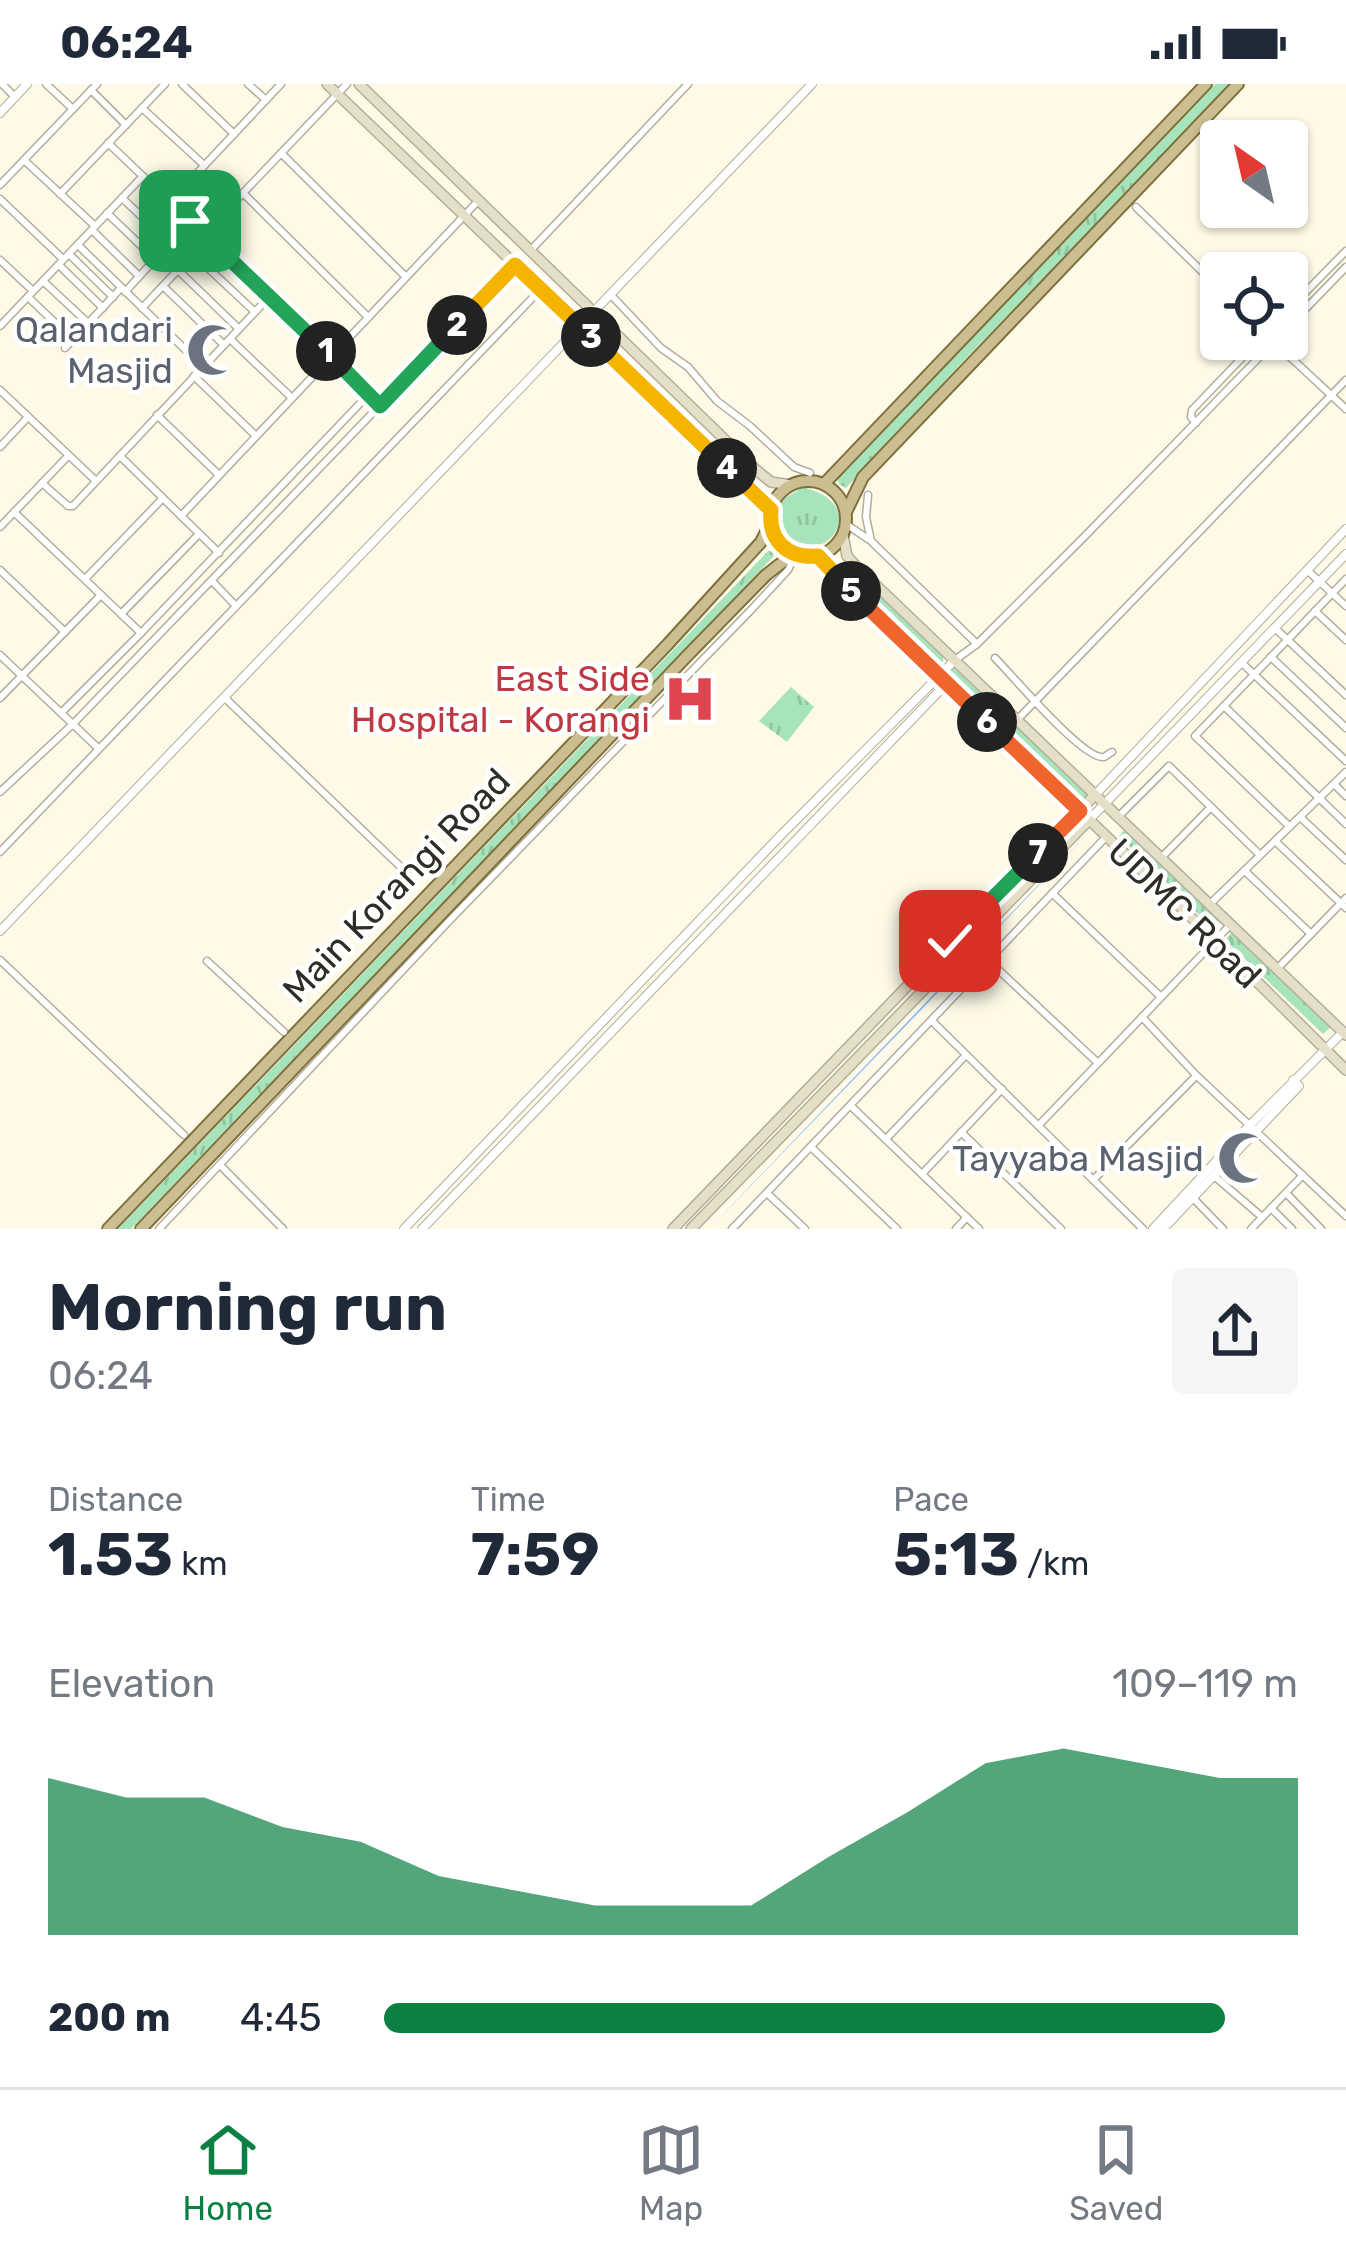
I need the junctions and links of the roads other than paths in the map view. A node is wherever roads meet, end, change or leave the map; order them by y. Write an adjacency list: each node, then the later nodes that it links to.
1 (2, 84): 17 (street)
2 (27, 84): 17 (street)
3 (46, 84): 20 (street)
4 (165, 84): 19 (street)
5 (182, 84): 23 (street)
6 (248, 84): 18 (street)
7 (281, 84): 18 (street)
8 (327, 84): 16 (main road)
9 (347, 84): 16 (street)
10 (358, 84): 34 (main road)
11 (688, 84): 45 (street)
12 (812, 84): 62 (street)
13 (1206, 84): 102 (main road)
14 (1238, 84): 109 (main road)
15 (94, 87): 20 (street); 22 (street)
16 (337, 94): 25 (street); 38 (main road)
17 (15, 97): 21 (street)
18 (266, 100): 23 (street)
19 (142, 108): 22 (street); 27 (street)
20 (73, 109): 26 (street)
21 (0, 113)
22 (126, 125): 24 (street)
23 (235, 134): 27 (street)
24 (109, 143): 28 (street); 31 (street)
25 (281, 153): 30 (street); 55 (street)
26 (24, 160): 29 (street); 31 (street)
27 (204, 165): 35 (street)
28 (143, 176): 32 (street); 35 (street)
29 (0, 185)
30 (242, 193): 41 (street); 70 (street)
31 (60, 194): 40 (street)
32 (122, 198): 37 (street); 42 (street)
33 (0, 199): 49 (street)
34 (478, 201): 38 (street); 45 (main road)
35 (170, 202): 39 (street)
36 (1136, 207): 52 (street)
37 (107, 214): 40 (street); 47 (street)
38 (464, 216): 50 (main road); 55 (street)
39 (190, 221): 41 (street); 42 (street)
40 (93, 228): 43 (street); 54 (street)
41 (206, 236): 46 (street); 64 (street)
42 (170, 243): 47 (street)
43 (77, 245): 49 (street); 60 (street)
44 (1346, 250): 59 (street)
45 (530, 251): 69 (main road)
46 (194, 254): 53 (street); 68 (street)
47 (155, 259): 54 (street)
48 (0, 260): 61 (street)
49 (64, 260): 56 (street); 63 (street); 66 (street)
50 (515, 265): 58 (main road); 89 (street)
51 (1346, 267): 65 (street)
52 (1200, 269)
53 (178, 270): 57 (street); 74 (street)
54 (139, 276): 60 (street)
55 (406, 277): 70 (street)
56 (43, 281): 61 (street); 71 (street)
57 (163, 286): 67 (street); 76 (street)
58 (541, 289): 73 (main road); 126 (street)
59 (1308, 289)
60 (123, 290): 63 (street); 67 (street)
61 (30, 294): 72 (street); 75 (street)
62 (611, 295): 69 (street); 101 (street)
63 (113, 297): 66 (street)
64 (269, 297): 68 (street); 78 (street)
65 (1308, 306)
66 (103, 308): 71 (street)
67 (142, 308): 82 (street)
68 (255, 312): 74 (street)
69 (593, 314): 73 (street); 101 (main road)
70 (368, 317): 78 (street)
71 (88, 323): 75 (street)
72 (0, 325)
73 (580, 327): 105 (main road); 147 (street)
74 (239, 329): 76 (street)
75 (72, 339): 77 (street)
76 (227, 342): 82 (street); 88 (street)
77 (64, 348)
78 (332, 356): 86 (street); 88 (street)
79 (1240, 360): 93 (street)
80 (1255, 360): 93 (street)
81 (1295, 360): 87 (street)
82 (203, 367): 83 (street)
83 (194, 376): 91 (street); 94 (street)
84 (1346, 380): 87 (street)
85 (0, 391): 92 (street)
86 (369, 394): 89 (street); 114 (street)
87 (1331, 395): 90 (street); 148 (street)
88 (292, 398): 94 (street)
89 (380, 406): 122 (street)
90 (1346, 409)
91 (157, 415): 97 (street); 98 (street)
92 (28, 417): 95 (street); 96 (street)
93 (1196, 424): 135 (street)
94 (256, 436): 98 (street)
95 (0, 447)
96 (68, 455): 99 (street); 100 (street)
97 (120, 456): 99 (street); 104 (street)
98 (219, 476): 107 (street)
99 (95, 481): 100 (street)
100 (42, 483): 106 (street)
101 (790, 484): 102 (main road); 105 (main road)
102 (824, 484): 109 (main road)
103 (868, 494): 113 (street)
104 (163, 498): 107 (street); 120 (street)
105 (771, 510): 108 (main road)
106 (14, 512): 110 (street); 120 (street)
107 (181, 516): 112 (street)
108 (770, 524): 115 (main road); 232 (main road, Main Korangi Road)
109 (845, 524): 113 (street); 116 (main road); 139 (main road, UDMC Road)
110 (0, 527)
111 (1346, 530): 119 (street)
112 (200, 534): 114 (street); 129 (street)
113 (872, 541): 135 (street)
114 (219, 553): 132 (street)
115 (795, 555): 116 (main road); 140 (main road, Main Korangi Road)
116 (818, 556): 144 (main road, UDMC Road)
117 (1345, 558): 123 (street)
118 (0, 570): 131 (street)
119 (1307, 570): 123 (street); 156 (street)
120 (85, 579): 125 (street)
121 (1346, 580): 124 (street)
122 (212, 581): 126 (street); 152 (street)
123 (1319, 582): 124 (street); 130 (street)
124 (1332, 594): 127 (street); 128 (street)
125 (101, 595): 129 (street); 131 (street)
126 (236, 606): 154 (street)
127 (1346, 607)
128 (1315, 611): 133 (street); 134 (street)
129 (121, 614): 132 (street)
130 (1275, 628): 133 (street); 141 (street)
131 (65, 632): 143 (street)
132 (141, 633): 150 (street)
133 (1288, 640): 137 (street); 145 (street)
134 (1346, 640)
135 (977, 644): 139 (street)
136 (0, 656): 143 (street)
137 (1271, 657): 142 (street); 153 (street)
138 (995, 658): 148 (street)
139 (955, 660): 144 (street); 151 (main road, UDMC Road)
140 (691, 661): 218 (street); 233 (main road, Main Korangi Road)
141 (1242, 663): 142 (street); 158 (street)
142 (1254, 675): 149 (street); 155 (street)
143 (21, 676): 146 (street); 150 (street)
144 (942, 679): 168 (main road, UDMC Road); 171 (street); 174 (street)
145 (1346, 695)
146 (0, 698)
147 (224, 698): 180 (street); 187 (street)
148 (1036, 700): 151 (street); 156 (street)
149 (1224, 706): 163 (street); 170 (street)
150 (61, 713): 152 (street)
151 (1018, 719): 161 (main road, UDMC Road)
152 (73, 724): 154 (street); 160 (street)
153 (1346, 728)
154 (99, 749): 175 (street)
155 (1346, 761)
156 (1116, 771): 158 (street); 161 (street)
157 (1346, 772): 159 (street)
158 (1124, 784): 164 (street)
159 (1334, 784): 162 (street); 163 (street)
160 (0, 792)
161 (1095, 795): 164 (main road, UDMC Road); 168 (main road)
162 (1346, 796)
163 (1319, 798): 167 (street); 169 (street)
164 (1105, 804): 166 (main road, UDMC Road); 168 (street)
165 (1211, 807): 166 (street); 176 (street); 177 (street)
166 (1118, 817): 177 (main road, UDMC Road)
167 (1300, 817): 170 (street); 178 (street)
168 (1083, 820): 172 (main road, UDMC Road); 238 (main road); 239 (main road)
169 (1346, 824)
170 (1290, 827): 173 (street)
171 (783, 832): 174 (street); 181 (street)
172 (1106, 837): 182 (street); 189 (main road, UDMC Road)
173 (1275, 841): 176 (street); 184 (street)
174 (792, 842): 183 (street)
175 (0, 852)
176 (1260, 855): 179 (street)
177 (1161, 858): 185 (main road, UDMC Road)
178 (1346, 860)
179 (1245, 871): 185 (street); 188 (street)
180 (406, 873)
181 (726, 893): 183 (street); 194 (street)
182 (1052, 893): 192 (street); 196 (street)
183 (735, 902): 195 (street)
184 (1344, 903): 188 (street)
185 (1210, 904): 186 (main road, UDMC Road)
186 (1231, 924): 189 (street); 193 (main road, UDMC Road)
187 (0, 931)
188 (1311, 934): 193 (street)
189 (1215, 940): 196 (street); 203 (main road, UDMC Road)
190 (0, 960): 215 (street)
191 (207, 961): 200 (street)
192 (989, 961): 198 (street); 205 (street)
193 (1277, 969): 201 (main road, UDMC Road)
194 (647, 976): 195 (street); 199 (street)
195 (657, 985): 202 (street)
196 (1161, 997): 197 (street)
197 (1142, 1017): 205 (street); 207 (street)
198 (932, 1022): 204 (street); 211 (street)
199 (596, 1029): 202 (street); 208 (street)
200 (284, 1032)
201 (1345, 1033): 203 (street)
202 (605, 1038): 210 (street)
203 (1325, 1050): 206 (main road, UDMC Road); 213 (street)
204 (967, 1054): 209 (street); 216 (street)
205 (1098, 1063): 212 (street)
206 (1346, 1070)
207 (1196, 1075): 213 (street); 222 (street)
208 (540, 1088): 210 (street); 236 (street)
209 (1002, 1089): 212 (street); 214 (street)
210 (549, 1096): 237 (street)
211 (851, 1106): 216 (street); 217 (street)
212 (1039, 1125): 222 (street)
213 (1252, 1128): 220 (street); 221 (street); 246 (street)
214 (961, 1132): 219 (street); 244 (street)
215 (184, 1135)
216 (886, 1139): 219 (street)
217 (811, 1147): 223 (street); 241 (street)
218 (220, 1165): 234 (street); 235 (street)
219 (922, 1174): 228 (street)
220 (1213, 1174): 225 (street); 229 (street)
221 (1303, 1175): 224 (street); 227 (street)
222 (1093, 1180): 245 (street)
223 (767, 1193): 230 (street); 240 (street)
224 (1286, 1193): 226 (street); 250 (street)
225 (1192, 1197): 247 (street); 248 (street)
226 (1271, 1208): 229 (street); 249 (street)
227 (1346, 1216)
228 (967, 1217): 242 (street); 243 (street)
229 (1262, 1217): 231 (street)
230 (803, 1228)
231 (1252, 1228)
232 (108, 1229)
233 (141, 1229)
234 (159, 1229)
235 (283, 1229)
236 (404, 1229)
237 (422, 1229)
238 (674, 1229)
239 (691, 1229)
240 (732, 1229)
241 (897, 1229)
242 (956, 1229)
243 (979, 1229)
244 (1060, 1229)
245 (1143, 1229)
246 (1153, 1229)
247 (1163, 1229)
248 (1223, 1229)
249 (1292, 1229)
250 (1321, 1229)

